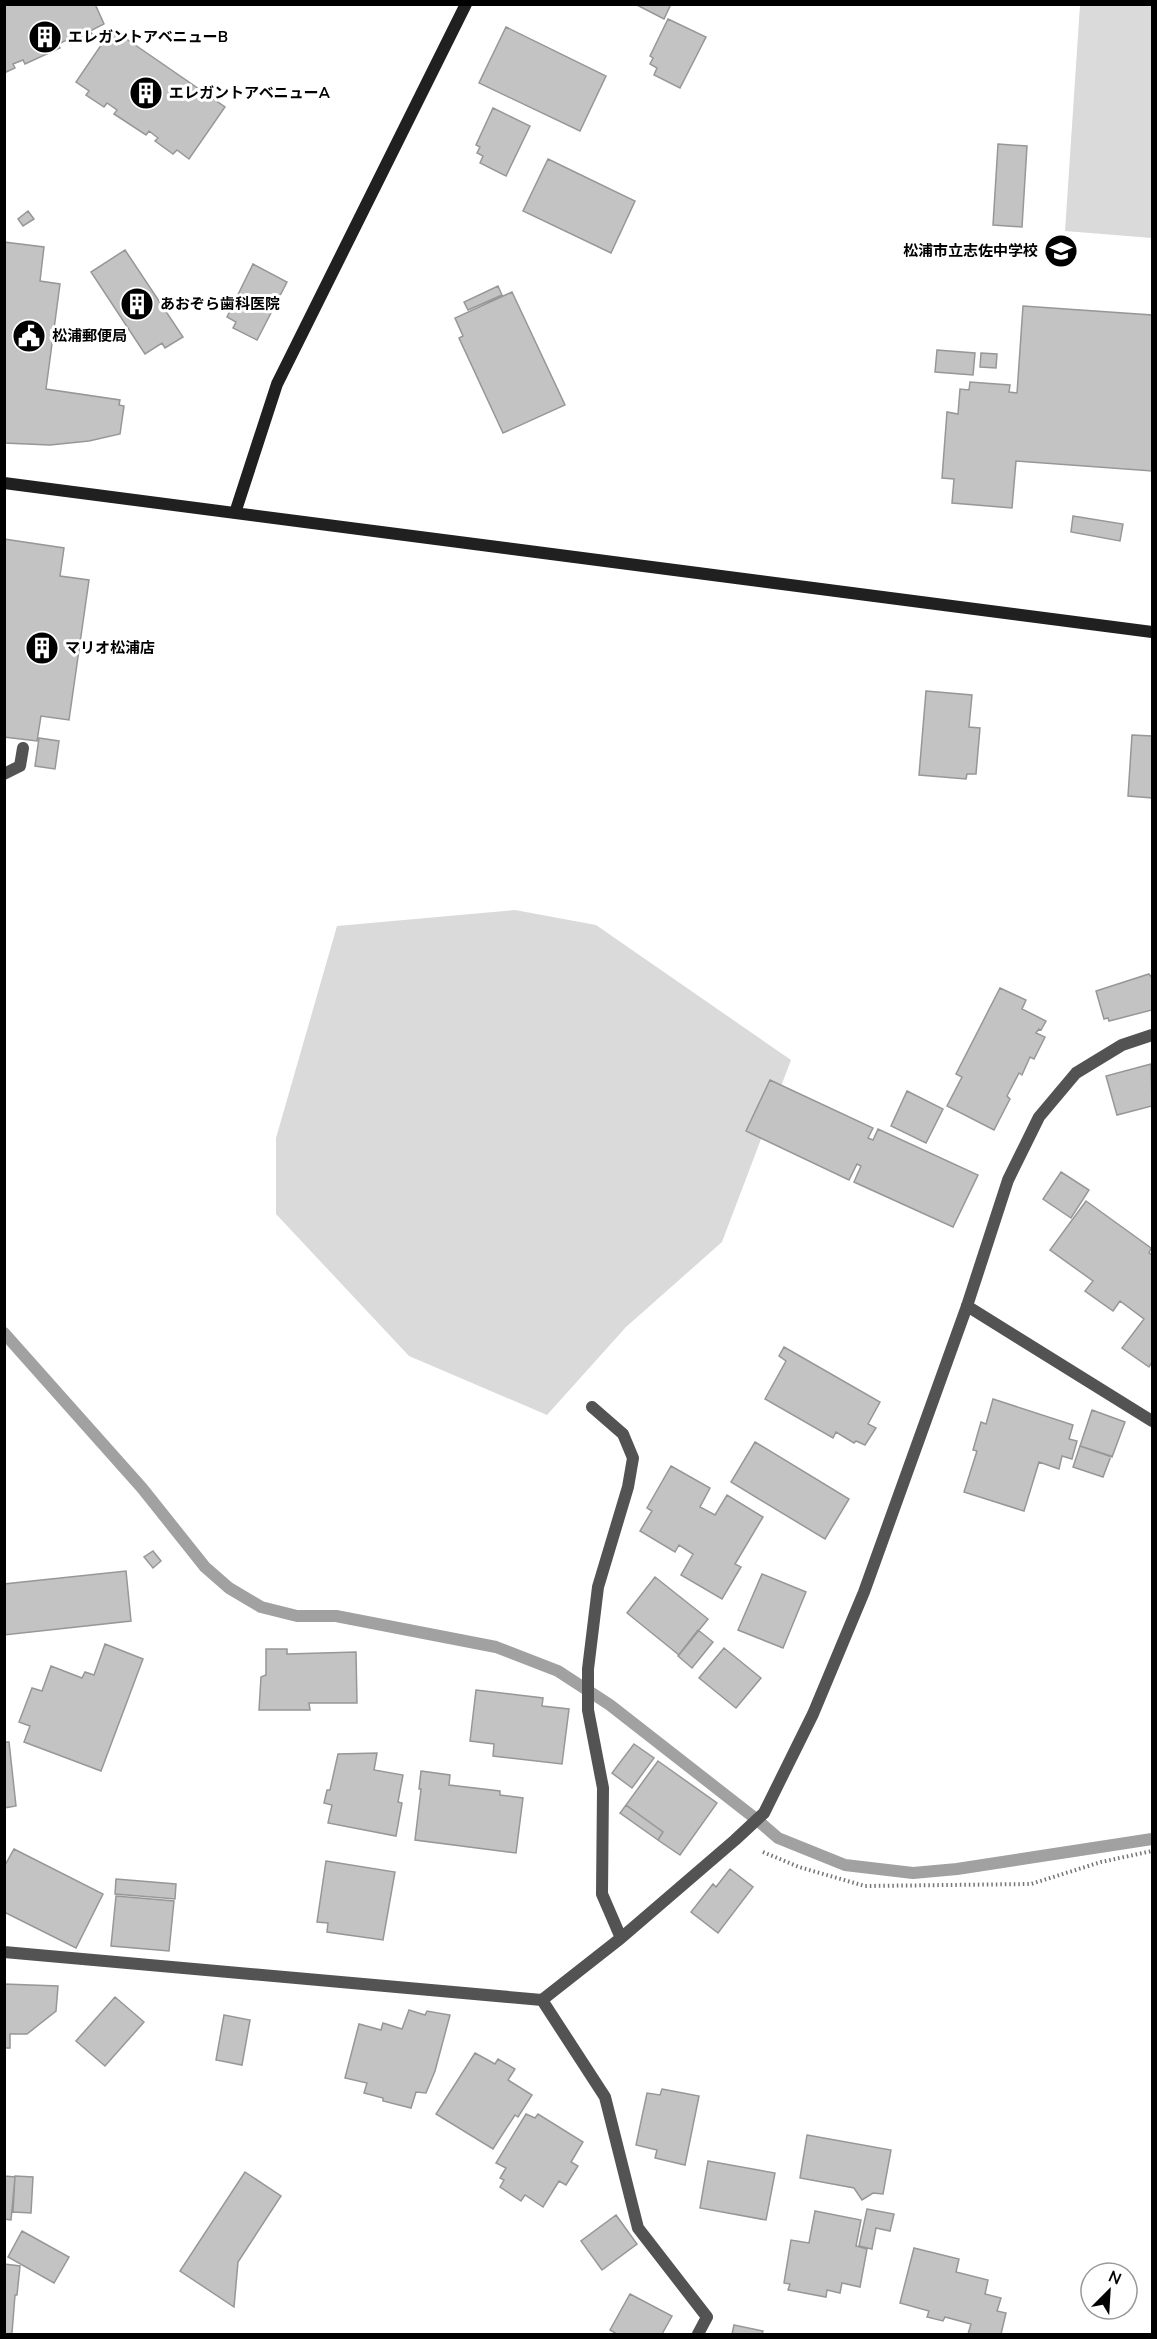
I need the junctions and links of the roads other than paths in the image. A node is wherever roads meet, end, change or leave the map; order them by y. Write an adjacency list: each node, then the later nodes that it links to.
1 (466, 4): 3 (street)
2 (4, 483): 3 (street)
3 (235, 513): 4 (street)
4 (1152, 632)
5 (23, 748): 6 (street)
6 (4, 774)
7 (1152, 1035): 8 (street)
8 (966, 1306): 10 (street); 11 (street)
9 (592, 1407): 11 (street)
10 (1152, 1421)
11 (621, 1938): 13 (street)
12 (4, 1952): 13 (street)
13 (542, 2000): 14 (street)
14 (698, 2334)

